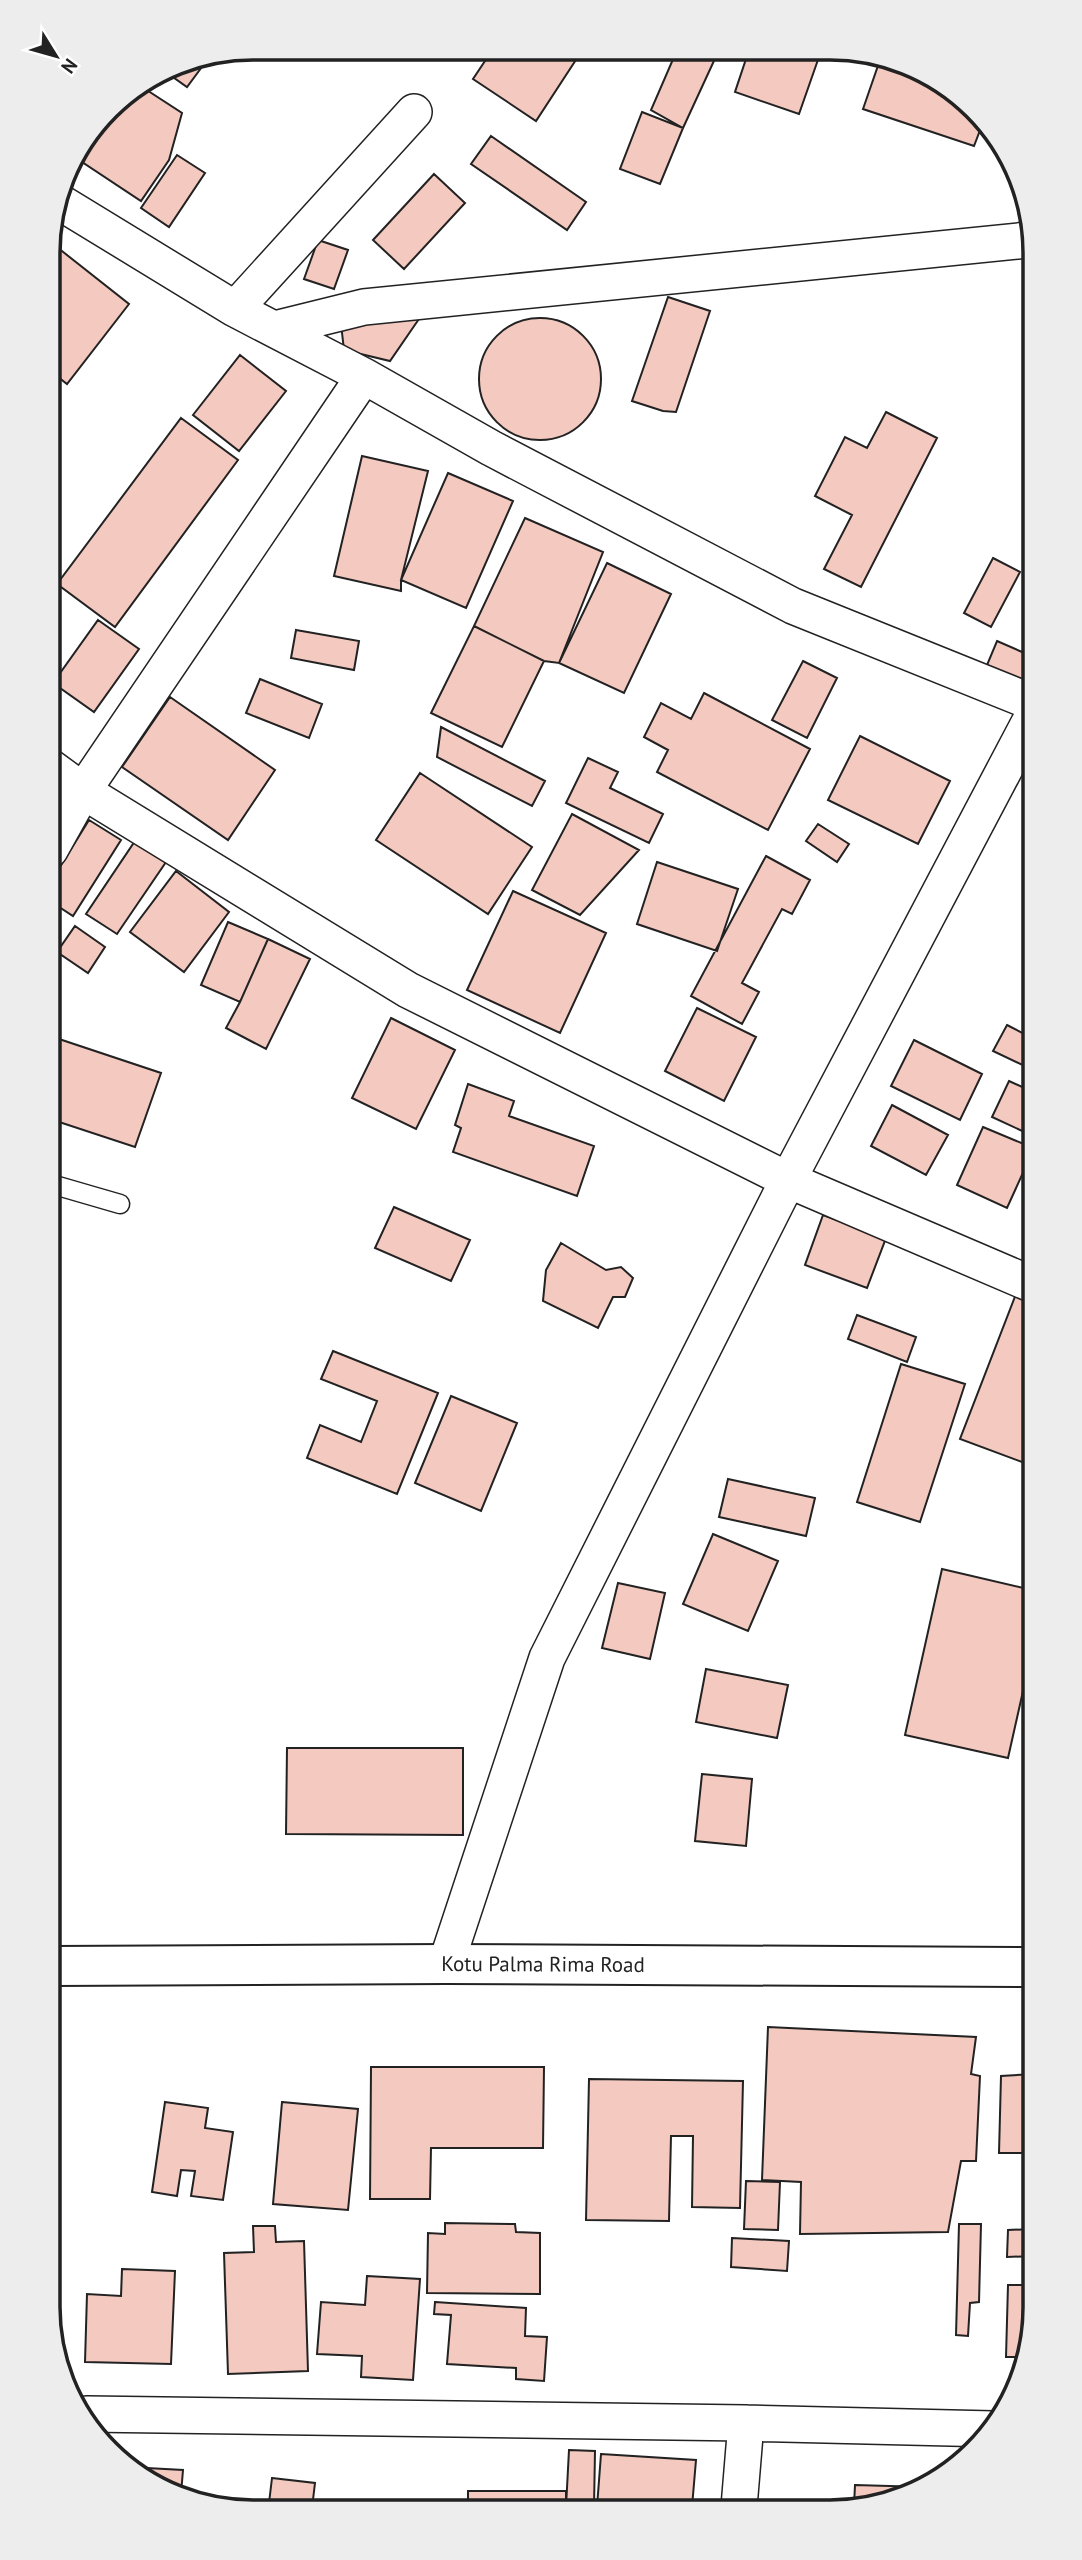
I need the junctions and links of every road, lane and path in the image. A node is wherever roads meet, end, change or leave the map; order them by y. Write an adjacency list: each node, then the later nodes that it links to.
1 (414, 112): 4 (street)
2 (65, 205): 4 (street)
3 (1022, 241): 5 (street)
4 (235, 309): 5 (street)
5 (275, 329): 6 (street)
6 (364, 376): 7 (street); 10 (street)
7 (1023, 698)
8 (1023, 737): 12 (street)
9 (60, 774): 10 (street)
10 (83, 791): 11 (street); 12 (street)
11 (60, 832)
12 (788, 1180): 15 (street); 16 (street)
13 (60, 1186): 14 (lane)
14 (120, 1203)
15 (1023, 1280)
16 (446, 1964): 17 (street, Kotu Palma Rima Road); 18 (street, Kotu Palma Rima Road)
17 (60, 1966)
18 (1022, 1967)
19 (92, 2414): 20 (street)
20 (746, 2423): 21 (street); 22 (street)
21 (980, 2429)
22 (740, 2500)

